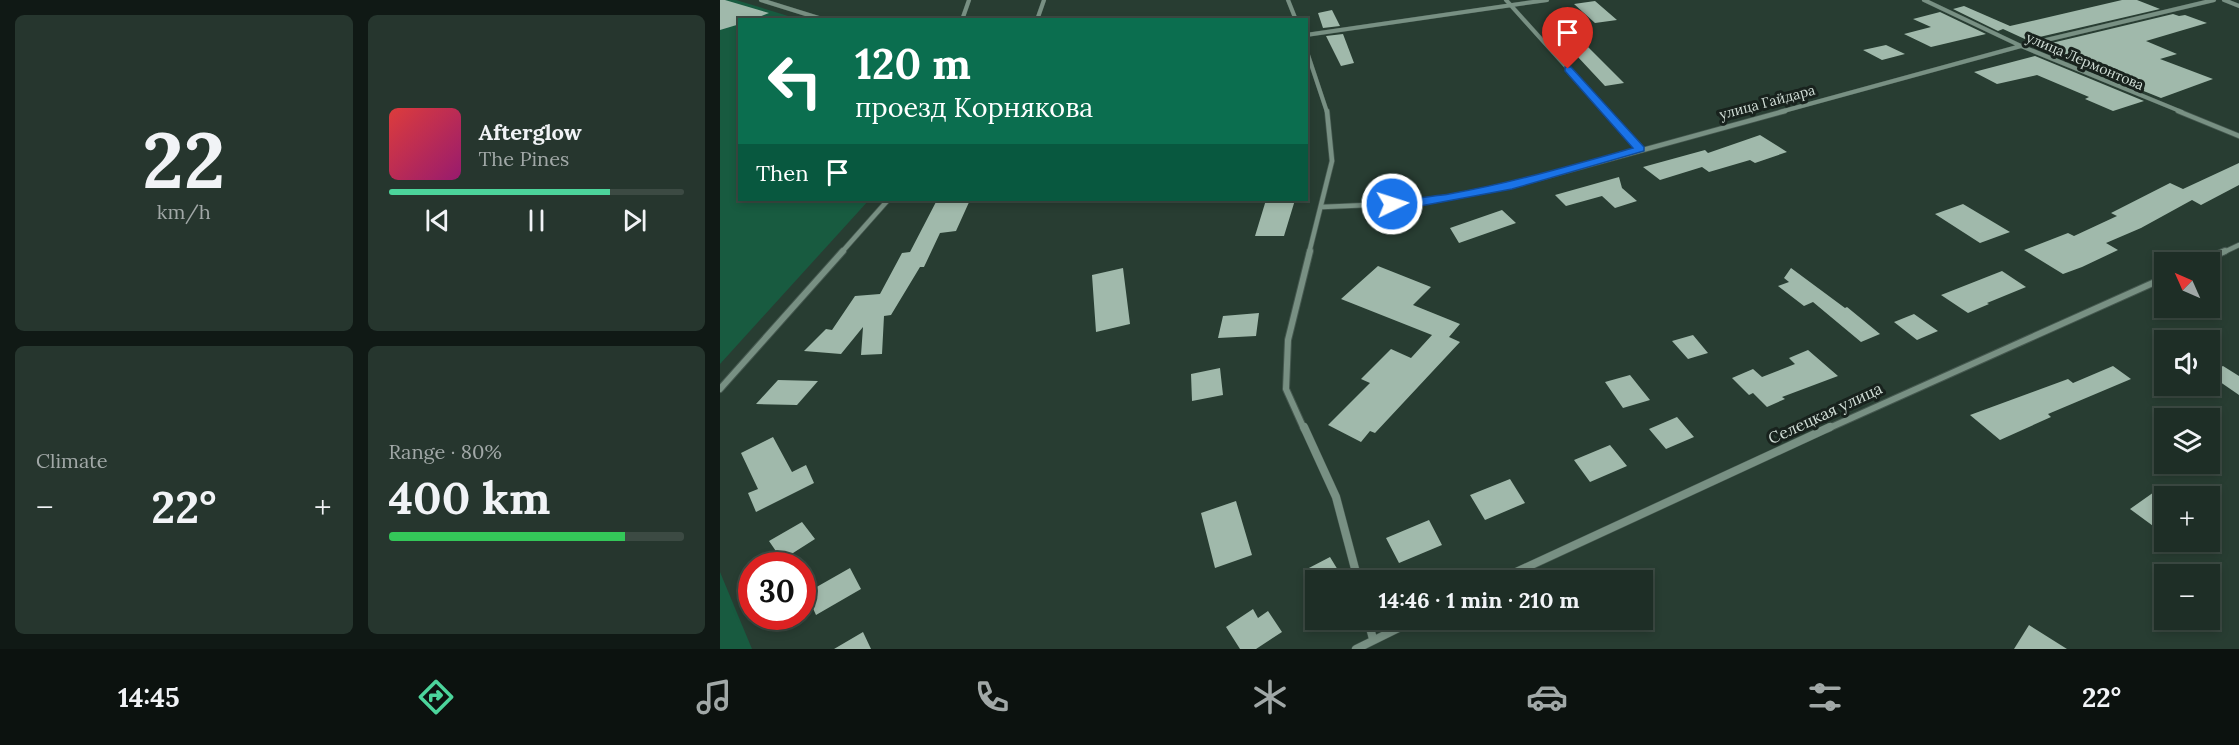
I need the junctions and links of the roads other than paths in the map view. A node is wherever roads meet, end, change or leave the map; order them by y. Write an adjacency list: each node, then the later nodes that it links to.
1 (761, 0): 11 (street)
2 (783, 0): 11 (street)
3 (969, 0): 15 (street)
4 (1044, 0): 16 (street)
5 (1288, 0): 17 (street)
6 (1506, 0): 12 (street)
7 (1547, 0): 12 (street)
8 (1924, 0): 19 (street, улица Лермонтова)
9 (2214, 0): 19 (street, улица Гайдара)
10 (2224, 0): 13 (street)
11 (774, 4): 14 (street)
12 (1511, 5): 18 (street); 22 (street)
13 (2239, 6)
14 (819, 18)
15 (963, 18)
16 (1038, 18)
17 (1295, 18)
18 (1308, 35)
19 (2021, 46): 21 (street, улица Лермонтова); 22 (street, улица Гайдара)
20 (1308, 56): 24 (street)
21 (2239, 136)
22 (1640, 149): 24 (street, улица Гайдара)
23 (887, 201): 28 (street)
24 (1322, 207): 29 (street)
25 (2239, 245): 26 (street)
26 (2220, 253)
27 (2154, 282): 30 (street, Селецкая улица)
28 (720, 389)
29 (1355, 570)
30 (1521, 570)
31 (1371, 630): 33 (street)
32 (1393, 630): 33 (street)
33 (1373, 639): 34 (street)
34 (1356, 649)

